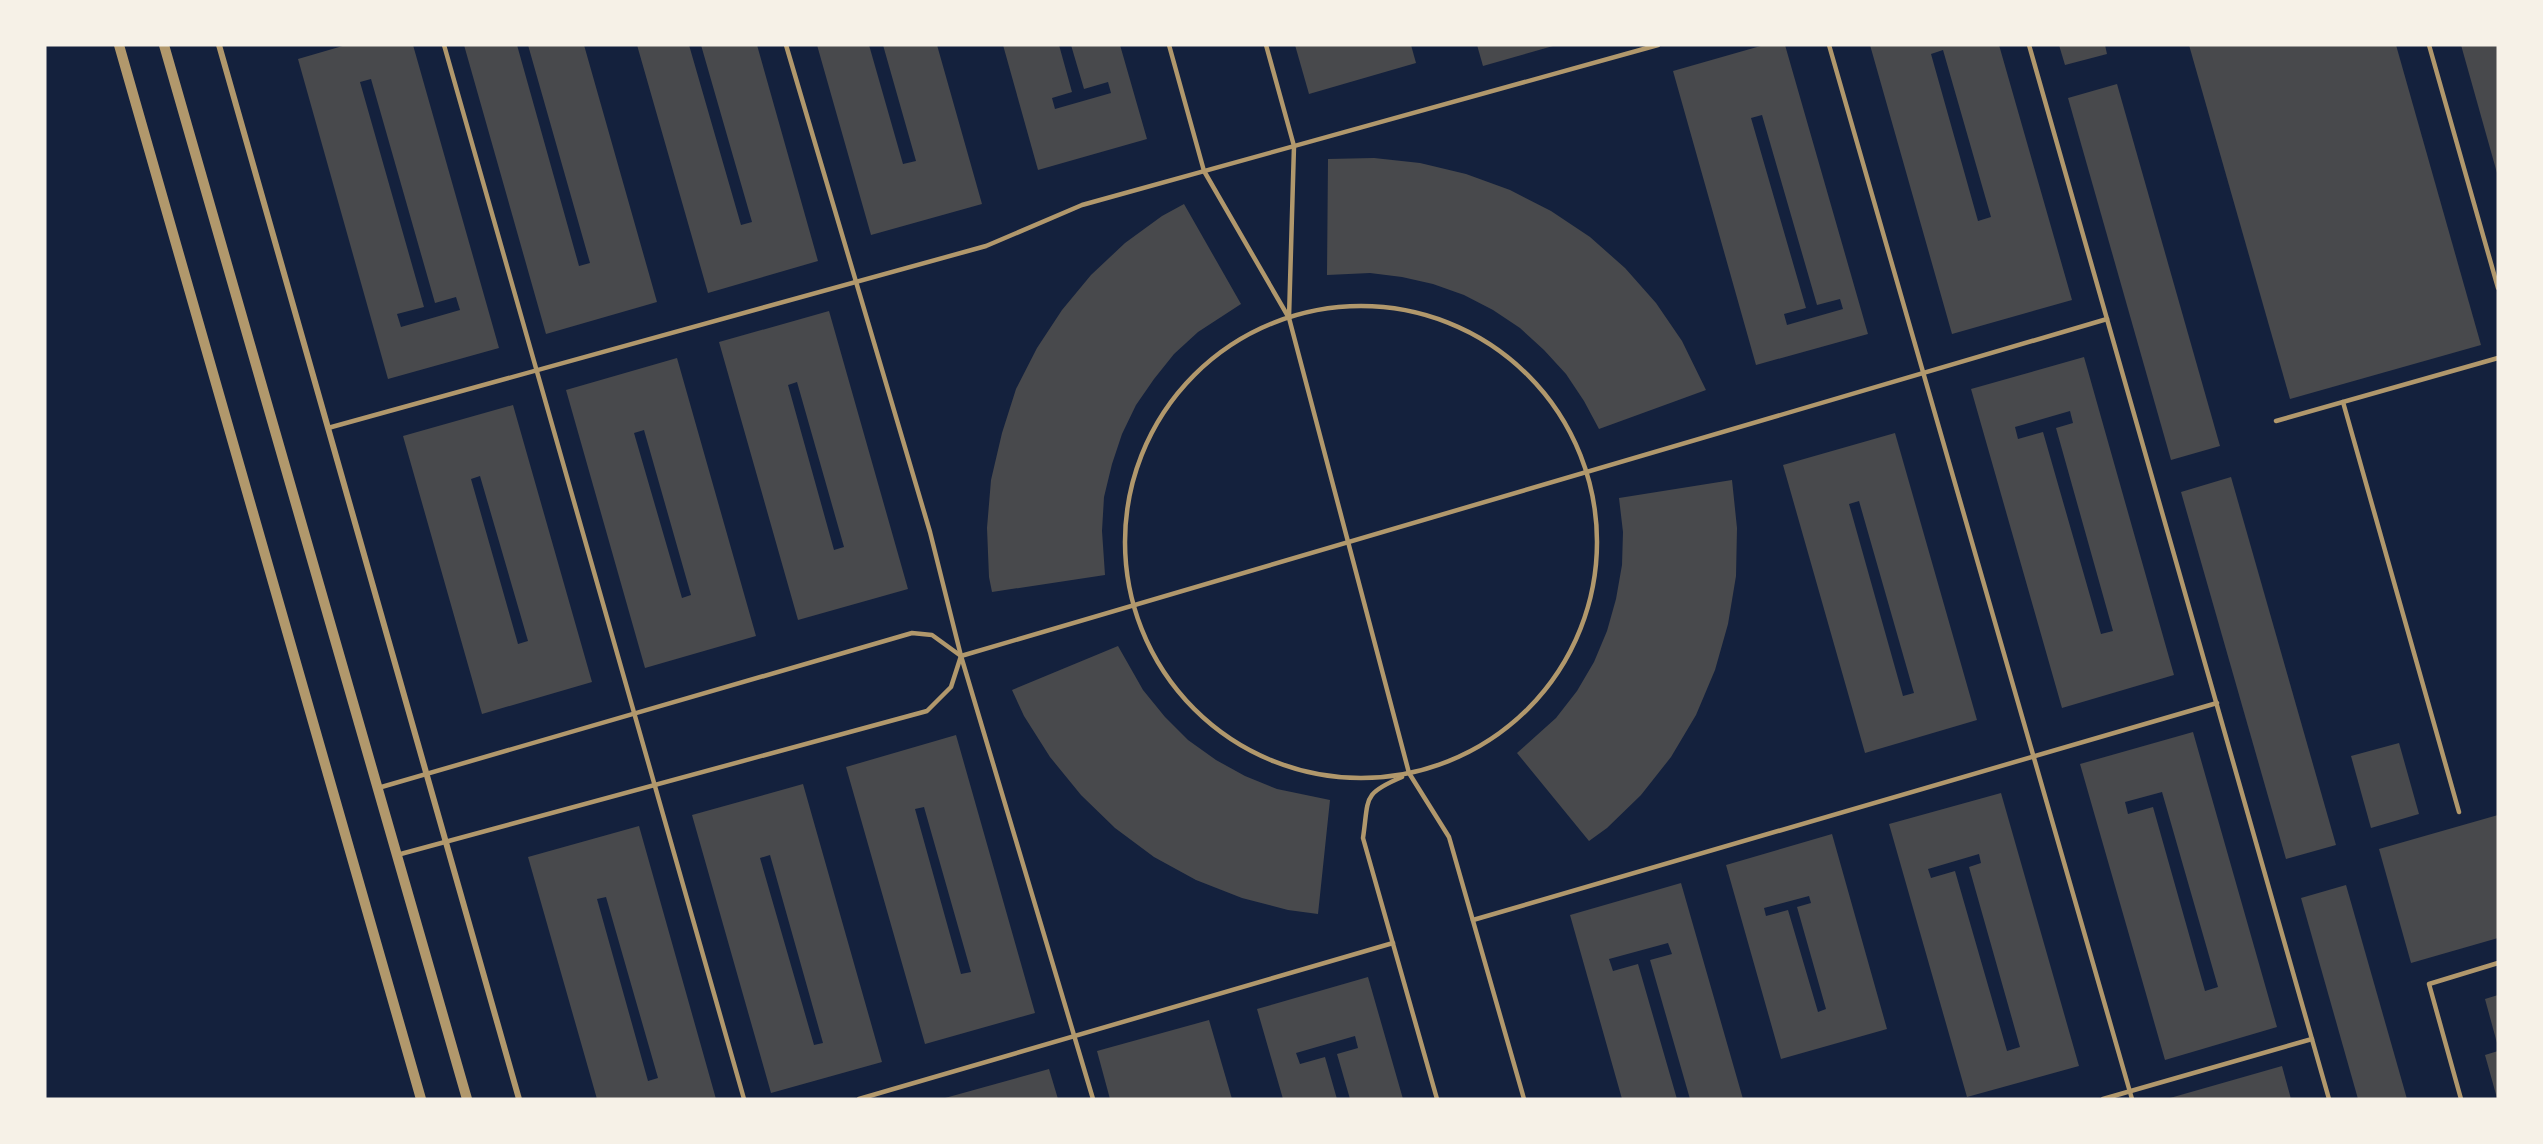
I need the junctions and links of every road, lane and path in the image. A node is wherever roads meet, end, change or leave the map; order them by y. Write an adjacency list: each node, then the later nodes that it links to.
1 (119, 45): 44 (street)
2 (164, 45): 34 (street)
3 (219, 45): 23 (street)
4 (444, 45): 19 (lane)
5 (786, 45): 14 (lane)
6 (1169, 45): 13 (lane)
7 (1266, 45): 12 (lane)
8 (1658, 45): 12 (lane)
9 (1829, 45): 20 (lane)
10 (2029, 45): 17 (lane)
11 (2429, 45): 15 (lane)
12 (1294, 146): 13 (lane); 16 (lane)
13 (1204, 171): 14 (lane); 16 (lane)
14 (856, 282): 19 (lane); 27 (lane)
15 (2498, 288)
16 (1289, 318): 24 (lane); 25 (lane); 26 (lane)
17 (2107, 319): 20 (lane); 28 (lane)
18 (2498, 358): 21 (lane)
19 (537, 371): 23 (lane); 29 (lane)
20 (1923, 373): 24 (lane); 30 (lane)
21 (2343, 402): 22 (lane); 35 (lane)
22 (2276, 421)
23 (328, 428): 32 (street)
24 (1586, 473): 25 (lane); 31 (lane)
25 (1348, 542): 26 (lane); 31 (lane)
26 (1134, 605): 27 (lane); 31 (lane)
27 (961, 656): 29 (lane); 33 (lane); 41 (lane)
28 (2217, 703): 30 (lane); 42 (lane)
29 (635, 713): 32 (lane); 33 (lane)
30 (2034, 756): 38 (lane); 43 (lane)
31 (1410, 773): 38 (lane); 39 (lane)
32 (427, 774): 34 (lane); 36 (street)
33 (655, 785): 36 (lane); 47 (lane)
34 (377, 788): 37 (street)
35 (2459, 812)
36 (445, 842): 37 (lane); 46 (street)
37 (397, 855): 45 (street)
38 (1473, 920): 51 (lane)
39 (1393, 943): 41 (lane); 50 (lane)
40 (2498, 963): 55 (lane)
41 (1075, 1036): 48 (lane); 49 (lane)
42 (2312, 1039): 43 (lane); 54 (lane)
43 (2130, 1092): 52 (lane); 53 (lane)
44 (421, 1099)
45 (466, 1099)
46 (519, 1099)
47 (744, 1099)
48 (859, 1099)
49 (1093, 1099)
50 (1437, 1099)
51 (1524, 1099)
52 (2103, 1099)
53 (2132, 1099)
54 (2329, 1099)
55 (2461, 1099)

